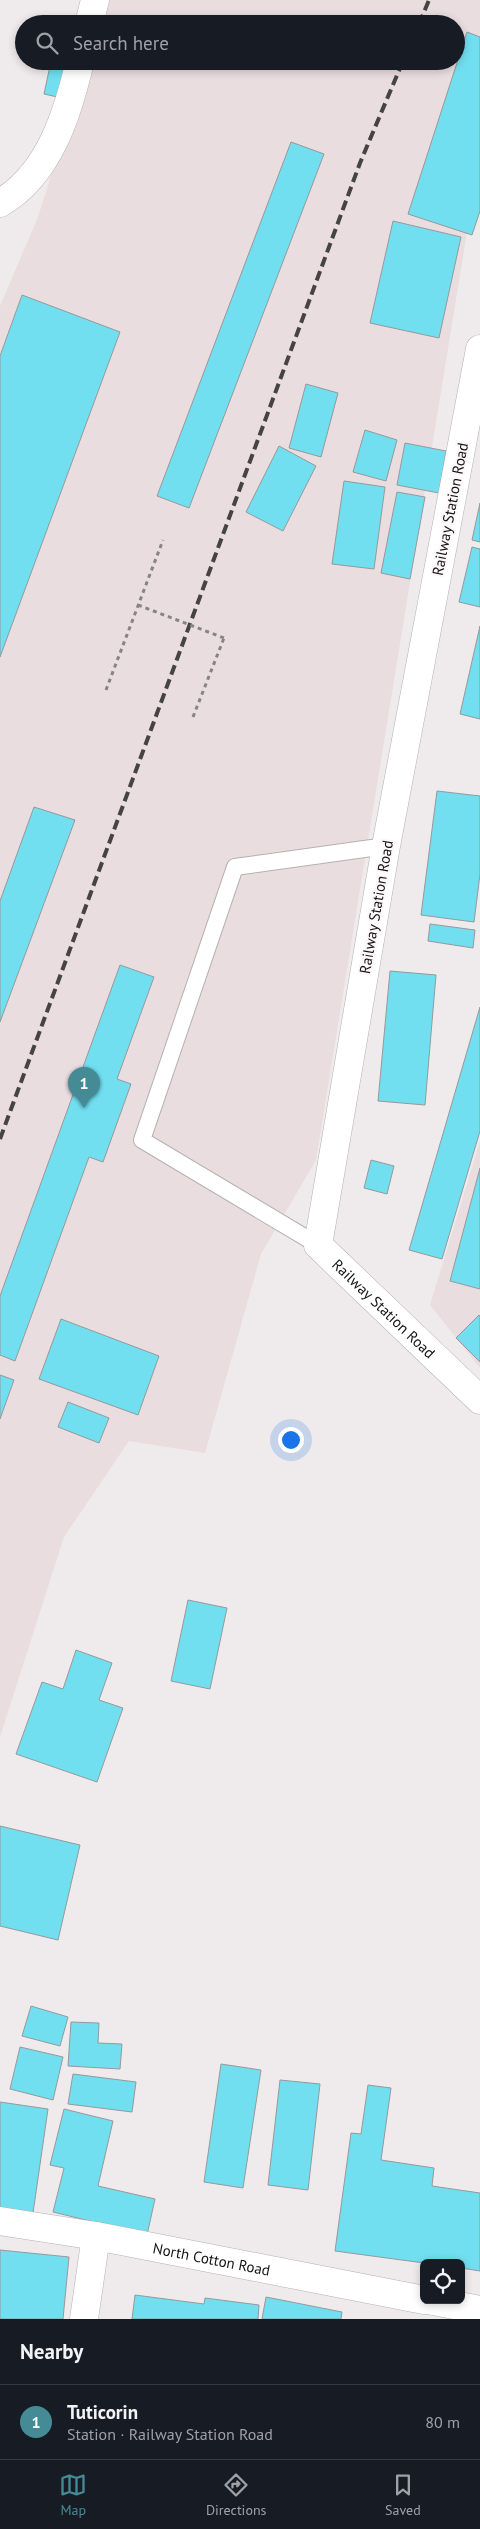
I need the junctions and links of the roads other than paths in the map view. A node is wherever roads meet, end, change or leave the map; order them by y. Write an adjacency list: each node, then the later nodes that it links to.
1 (95, 0): 2 (street)
2 (92, 15)
3 (78, 70): 4 (street)
4 (0, 203)
5 (480, 350): 6 (street, Railway Station Road)
6 (386, 846): 7 (street, Railway Station Road); 7 (lane)
7 (318, 1245): 8 (street, Railway Station Road)
8 (480, 1400)
9 (0, 2221): 10 (street, North Cotton Road)
10 (96, 2236): 11 (street, North Cotton Road); 14 (street)
11 (420, 2299)
12 (449, 2304): 13 (street)
13 (480, 2310)
14 (84, 2319)

